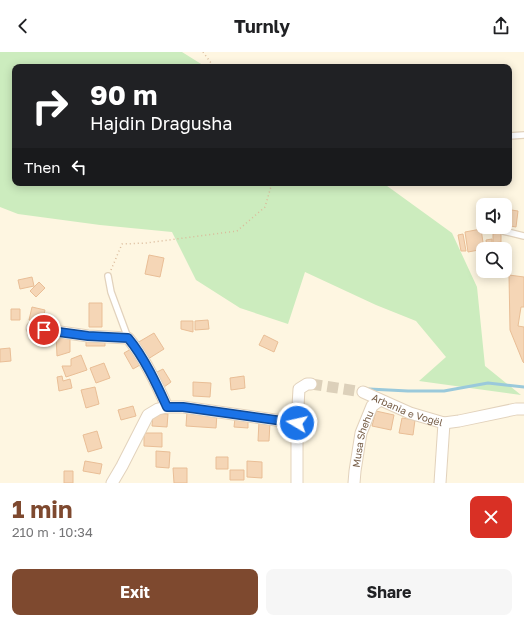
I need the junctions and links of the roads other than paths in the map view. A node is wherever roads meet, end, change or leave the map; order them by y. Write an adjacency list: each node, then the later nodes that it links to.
1 (524, 135): 2 (lane)
2 (512, 136)
3 (512, 234): 4 (lane)
4 (524, 236)
5 (108, 276): 7 (lane)
6 (32, 328): 7 (street)
7 (128, 338): 11 (street)
8 (311, 384): 14 (street)
9 (363, 392): 10 (street, Arbania e Vogël)
10 (380, 400): 13 (street, Arbania e Vogël); 17 (street, Musa Shehu)
11 (167, 407): 14 (street); 15 (street)
12 (524, 409): 13 (street, Arbania e Vogël)
13 (444, 422): 18 (street)
14 (297, 423): 16 (street)
15 (112, 483)
16 (297, 483)
17 (354, 483)
18 (440, 483)

